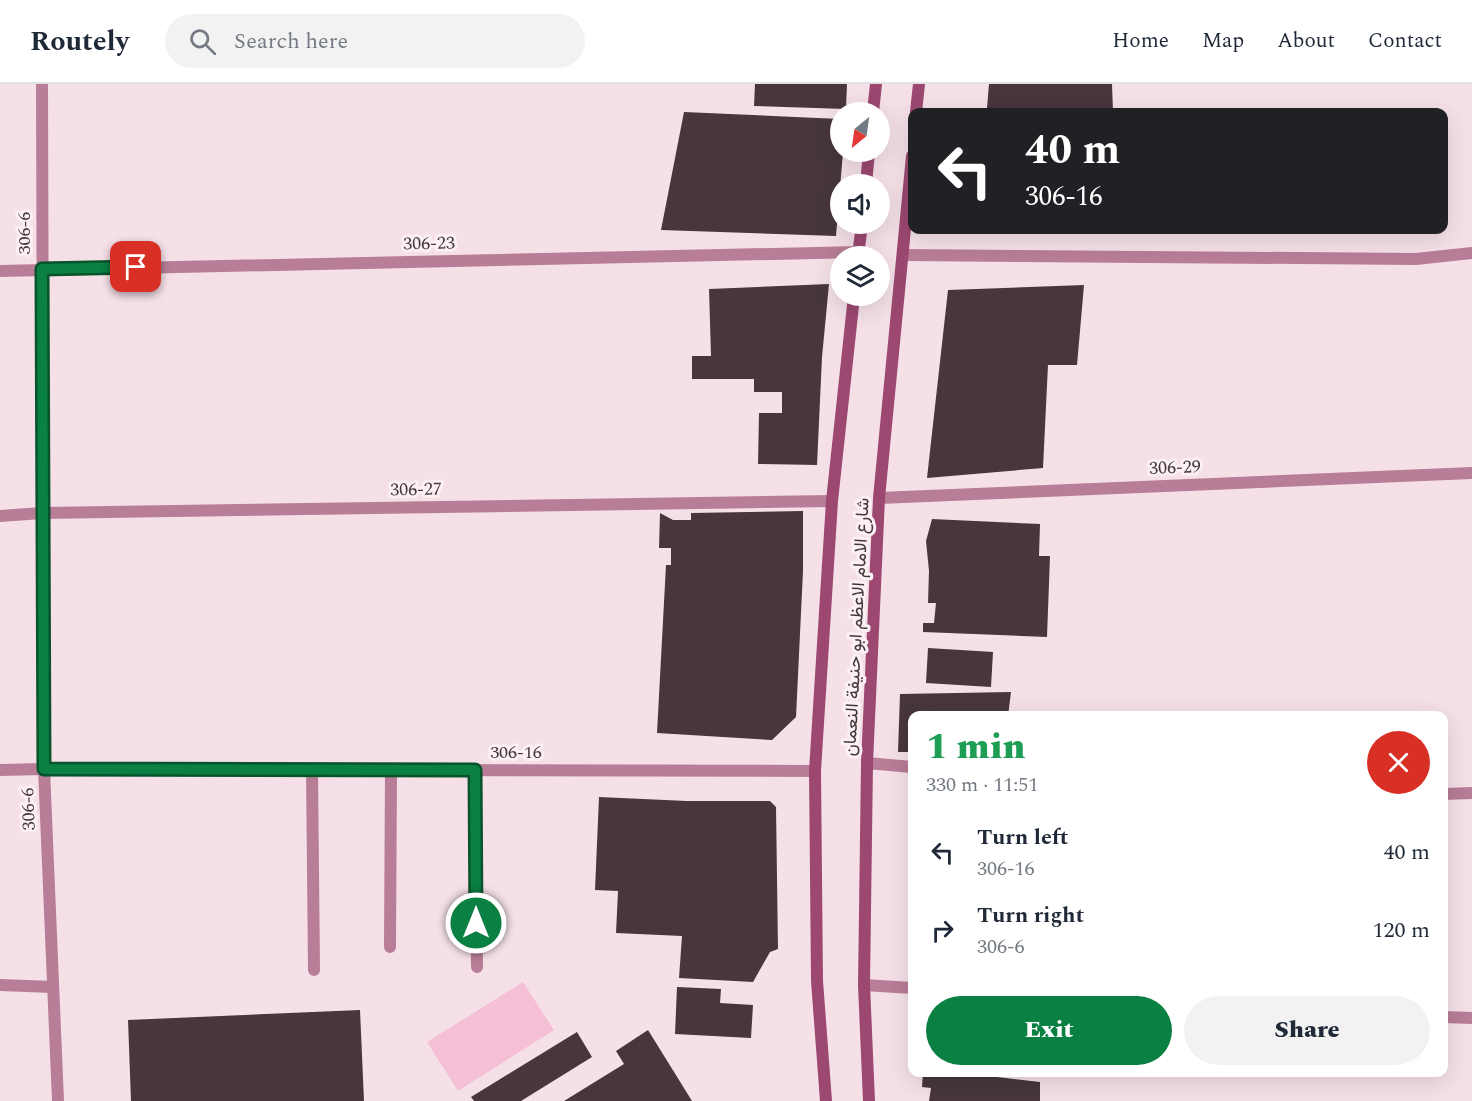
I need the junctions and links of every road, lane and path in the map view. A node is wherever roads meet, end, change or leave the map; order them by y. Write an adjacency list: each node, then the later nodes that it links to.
1 (42, 84): 10 (street, 306-6)
2 (876, 84): 4 (main road)
3 (919, 84): 5 (main road)
4 (874, 102)
5 (916, 108)
6 (908, 200): 9 (main road, شارع الامام الاعظم ابو حنيفة النعمان)
7 (1472, 253): 9 (street)
8 (830, 255): 10 (street, 306-23)
9 (903, 255): 14 (main road, شارع الامام الاعظم ابو حنيفة النعمان)
10 (42, 269): 11 (street, 306-23); 16 (street, 306-6)
11 (0, 271)
12 (853, 306): 15 (main road, شارع الامام الاعظم ابو حنيفة النعمان)
13 (1472, 473): 14 (street, 306-29)
14 (879, 498): 18 (main road, شارع الامام الاعظم ابو حنيفة النعمان)
15 (832, 501): 16 (street, 306-27); 25 (main road, شارع الامام الاعظم ابو حنيفة النعمان)
16 (42, 513): 17 (street, 306-27); 20 (street, 306-6)
17 (0, 516)
18 (867, 763): 19 (street); 32 (main road, شارع الامام الاعظم ابو حنيفة النعمان)
19 (908, 767)
20 (44, 769): 21 (street, 306-16); 22 (street, 306-16); 33 (street, 306-6)
21 (0, 770)
22 (312, 770): 23 (street, 306-16); 30 (street)
23 (391, 770): 24 (street, 306-16); 28 (street)
24 (475, 770): 25 (street, 306-16); 29 (street)
25 (815, 771): 38 (main road, شارع الامام الاعظم ابو حنيفة النعمان)
26 (1472, 793): 27 (street)
27 (1448, 794)
28 (390, 947)
29 (477, 967)
30 (314, 970)
31 (0, 985): 33 (street)
32 (864, 985): 34 (street); 39 (main road, شارع الامام الاعظم ابو حنيفة النعمان)
33 (53, 987): 37 (street, 306-6)
34 (908, 988)
35 (1448, 1017): 36 (street)
36 (1472, 1018)
37 (58, 1101)
38 (826, 1101)
39 (869, 1101)

